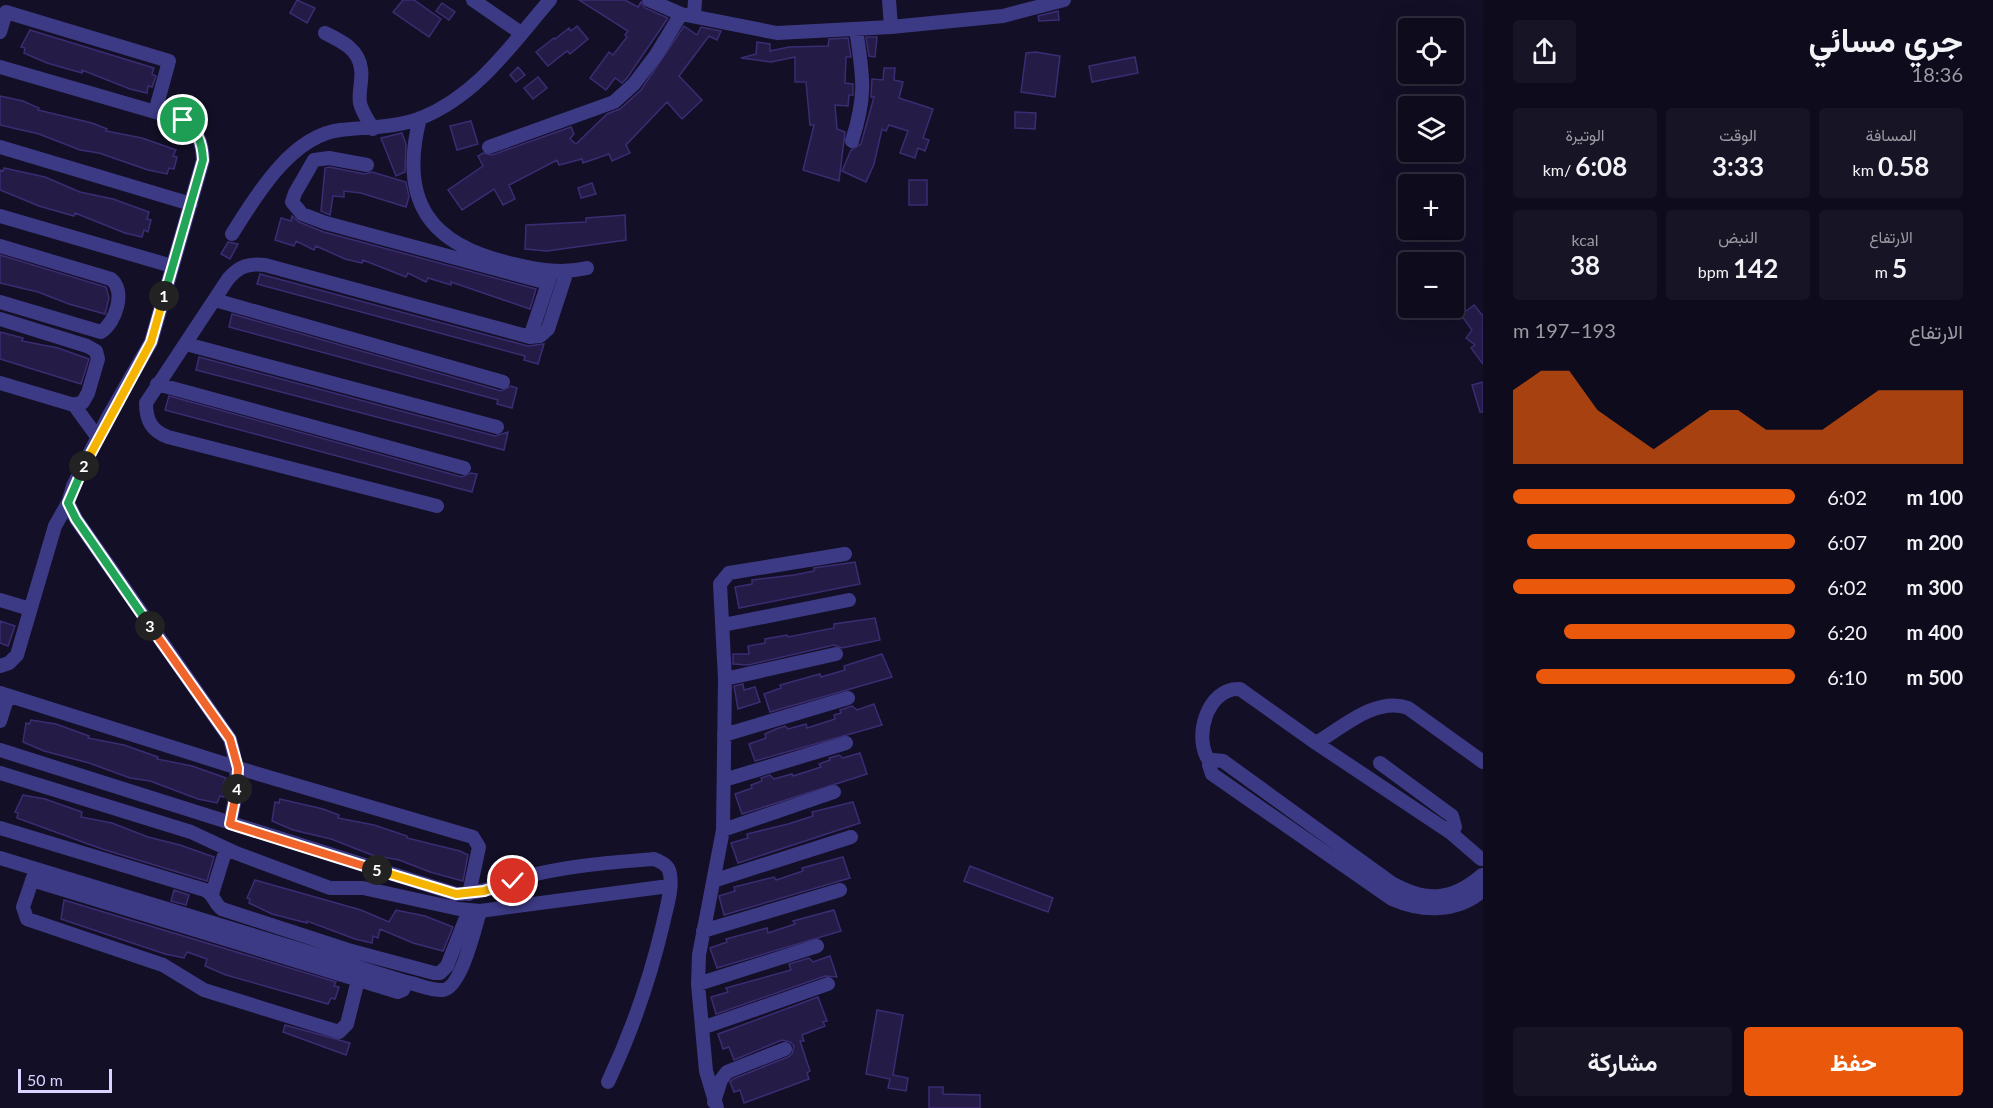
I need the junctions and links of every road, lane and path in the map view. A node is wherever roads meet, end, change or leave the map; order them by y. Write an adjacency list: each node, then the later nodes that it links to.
1 (473, 0): 12 (street)
2 (550, 0): 12 (street)
3 (649, 0): 7 (street)
4 (694, 0): 7 (street)
5 (889, 0): 8 (street)
6 (1064, 0): 8 (street)
7 (687, 15): 9 (street); 19 (street)
8 (891, 27): 9 (street)
9 (856, 28): 17 (street)
10 (0, 32): 14 (street)
11 (325, 33): 16 (street)
12 (521, 33): 15 (street)
13 (0, 67): 14 (street)
14 (155, 112): 21 (street)
15 (420, 118): 16 (street); 28 (street)
16 (372, 129): 23 (street)
17 (852, 141)
18 (0, 147): 21 (street)
19 (489, 147)
20 (367, 165): 28 (street)
21 (191, 204): 25 (street)
22 (0, 216): 25 (street)
23 (232, 234)
24 (0, 246): 30 (street)
25 (172, 266): 39 (street)
26 (587, 268): 27 (street)
27 (567, 271): 28 (street); 32 (street)
28 (550, 277): 32 (street)
29 (214, 300): 32 (street); 33 (street); 34 (street)
30 (0, 302)
31 (0, 319): 37 (street)
32 (530, 337)
33 (186, 344): 36 (street); 38 (street)
34 (503, 382)
35 (0, 383): 37 (street)
36 (157, 384): 40 (street); 42 (street)
37 (74, 405): 39 (street)
38 (497, 427)
39 (98, 438): 41 (street)
40 (464, 468)
41 (68, 503): 46 (street); 60 (street)
42 (437, 507)
43 (845, 554): 47 (street)
44 (0, 600): 46 (street)
45 (849, 600): 47 (street)
46 (30, 609): 49 (street)
47 (723, 625): 50 (street)
48 (836, 654): 50 (street)
49 (0, 666)
50 (724, 679): 54 (street)
51 (4, 694): 53 (street); 60 (street)
52 (848, 698): 54 (street)
53 (0, 721)
54 (724, 735): 62 (street)
55 (846, 743): 62 (street)
56 (1316, 743): 58 (street); 67 (street); 75 (street)
57 (0, 750): 64 (street)
58 (1483, 762)
59 (1380, 763): 67 (street)
60 (238, 768): 64 (street); 80 (street)
61 (0, 773): 69 (street)
62 (724, 780): 66 (street)
63 (834, 792): 66 (street)
64 (230, 824): 80 (street)
65 (0, 828): 79 (street)
66 (723, 830): 74 (street)
67 (1451, 833): 70 (street)
68 (851, 837): 74 (street)
69 (226, 849): 79 (street); 81 (street)
70 (1482, 857): 73 (street)
71 (0, 858): 72 (street)
72 (34, 874): 82 (street); 85 (street)
73 (1482, 875): 75 (street)
74 (716, 880): 83 (street)
75 (1379, 882): 78 (street)
76 (669, 886): 80 (street); 81 (street); 91 (street)
77 (840, 890): 83 (street)
78 (1483, 890)
79 (212, 894): 81 (street)
80 (469, 894)
81 (474, 911): 86 (street)
82 (193, 923): 85 (street); 86 (street)
83 (704, 931): 87 (street)
84 (817, 946): 87 (street)
85 (358, 980): 86 (street)
86 (406, 982)
87 (698, 984): 89 (street)
88 (828, 984): 89 (street)
89 (702, 1028): 92 (street)
90 (785, 1049): 92 (street)
91 (608, 1082)
92 (715, 1105)

